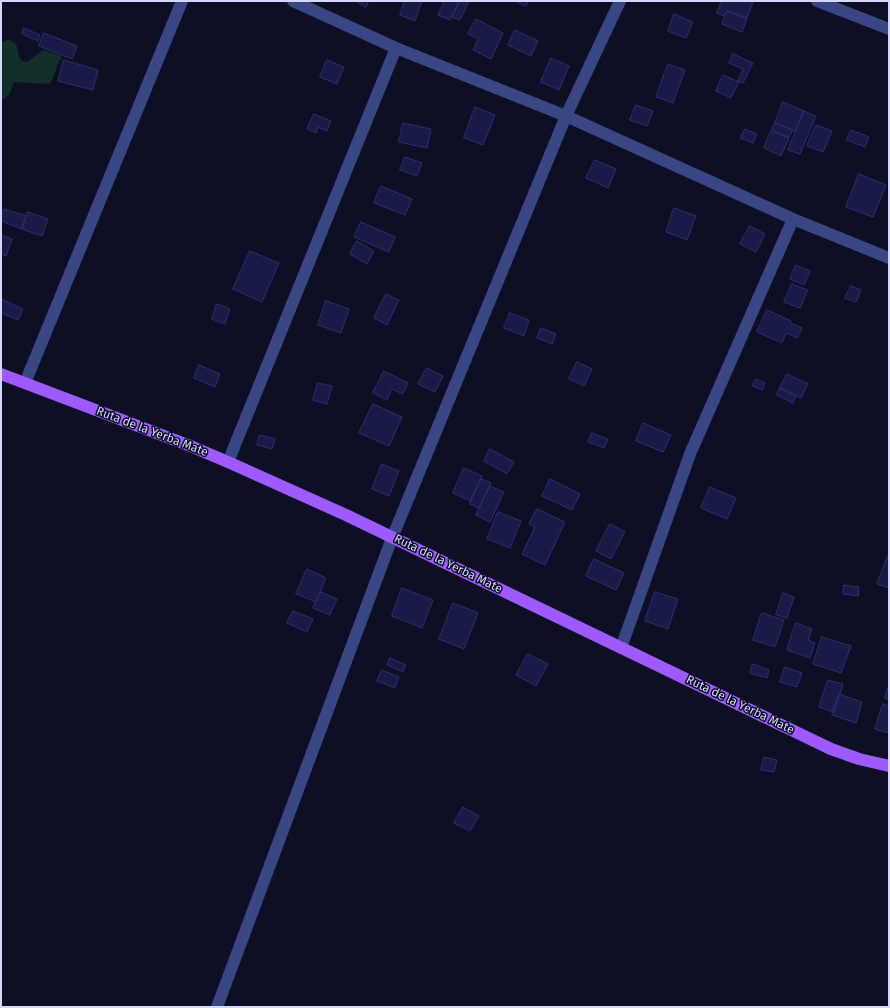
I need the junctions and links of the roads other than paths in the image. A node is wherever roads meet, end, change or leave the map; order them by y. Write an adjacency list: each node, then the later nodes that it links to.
1 (182, 1): 11 (street)
2 (293, 1): 6 (street)
3 (620, 1): 7 (street)
4 (817, 1): 5 (street)
5 (889, 29)
6 (396, 48): 7 (street); 12 (street)
7 (566, 116): 8 (street); 13 (street)
8 (793, 219): 9 (street); 14 (street)
9 (889, 258)
10 (1, 374): 11 (main road, Ruta de la Yerba Mate)
11 (25, 383): 12 (main road, Ruta de la Yerba Mate)
12 (228, 462): 13 (main road, Ruta de la Yerba Mate)
13 (392, 538): 14 (main road, Ruta de la Yerba Mate); 16 (street)
14 (621, 648): 15 (main road, Ruta de la Yerba Mate)
15 (889, 766)
16 (217, 1007)

